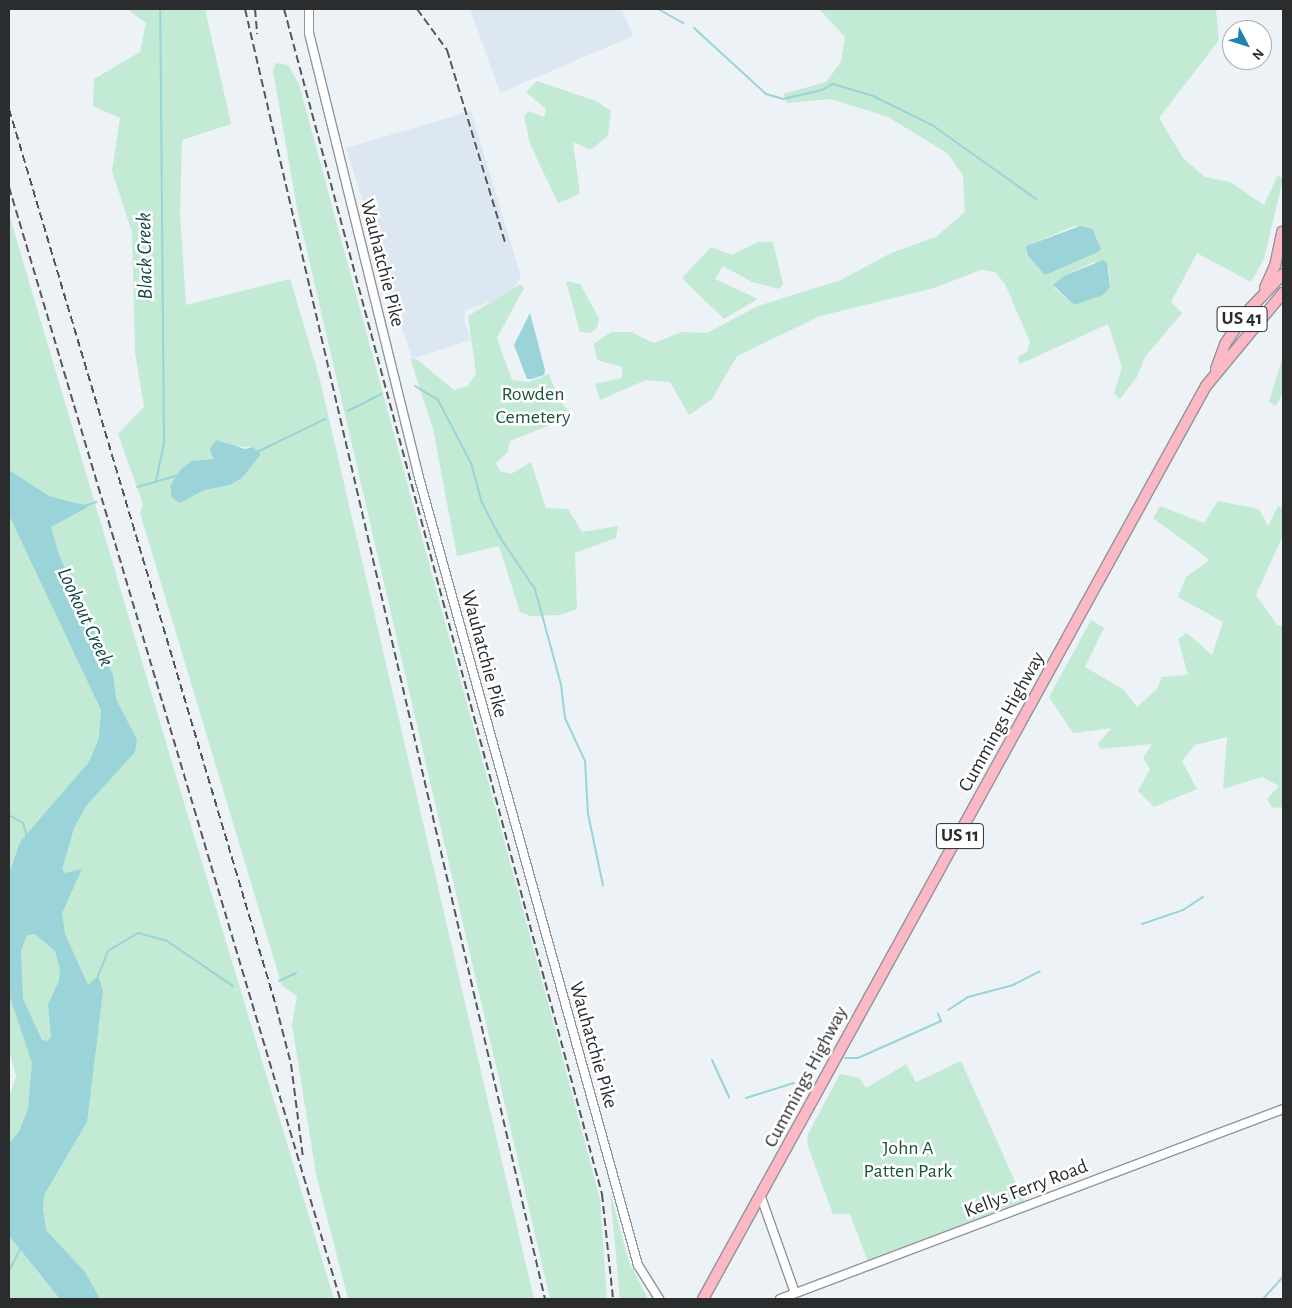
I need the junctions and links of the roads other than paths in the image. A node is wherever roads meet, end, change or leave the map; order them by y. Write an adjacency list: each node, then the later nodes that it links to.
1 (309, 9): 11 (street, Wauhatchie Pike)
2 (1283, 229): 3 (main road); 6 (main road)
3 (1283, 254)
4 (1283, 274): 6 (main road, Cummings Highway / US 41)
5 (1283, 293): 7 (main road, Cummings Highway / US 41)
6 (1259, 298): 7 (main road, Cummings Highway / US 41)
7 (1215, 372): 9 (main road, Cummings Highway / US 11)
8 (1283, 1109): 10 (street, Kellys Ferry Road)
9 (761, 1197): 10 (street); 12 (main road, Cummings Highway / US 11)
10 (795, 1293): 13 (street, Kellys Ferry Road)
11 (660, 1299)
12 (704, 1299)
13 (780, 1299)

